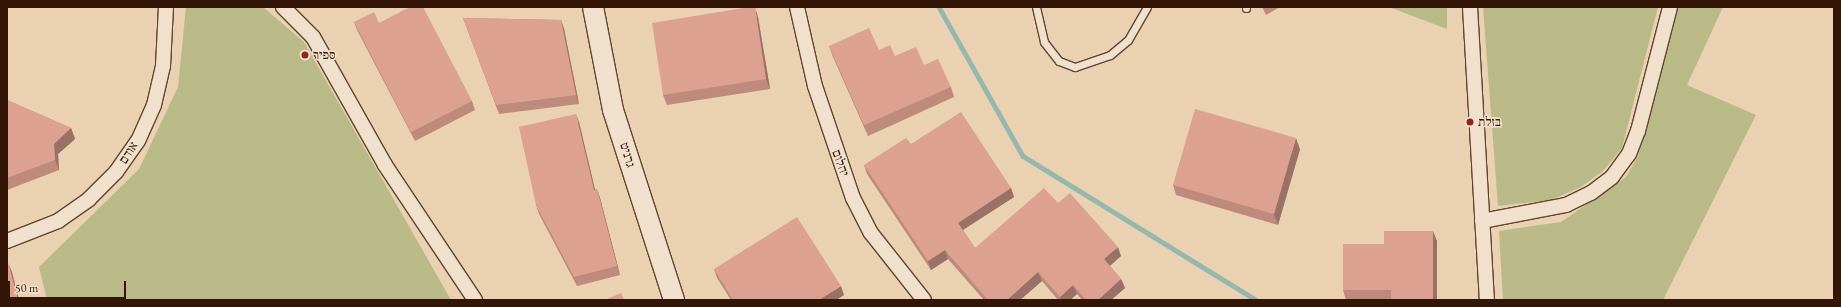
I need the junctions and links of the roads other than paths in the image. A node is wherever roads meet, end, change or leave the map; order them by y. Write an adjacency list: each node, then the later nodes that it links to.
1 (166, 7): 10 (street, אודם)
2 (283, 7): 11 (street)
3 (593, 7): 12 (street, גרניט)
4 (797, 7): 13 (street, יהלום)
5 (1036, 7): 6 (lane)
6 (1147, 7)
7 (1470, 7): 9 (street)
8 (1670, 7): 9 (street)
9 (1482, 221): 14 (street)
10 (7, 241)
11 (474, 300)
12 (674, 300)
13 (924, 300)
14 (1487, 300)

